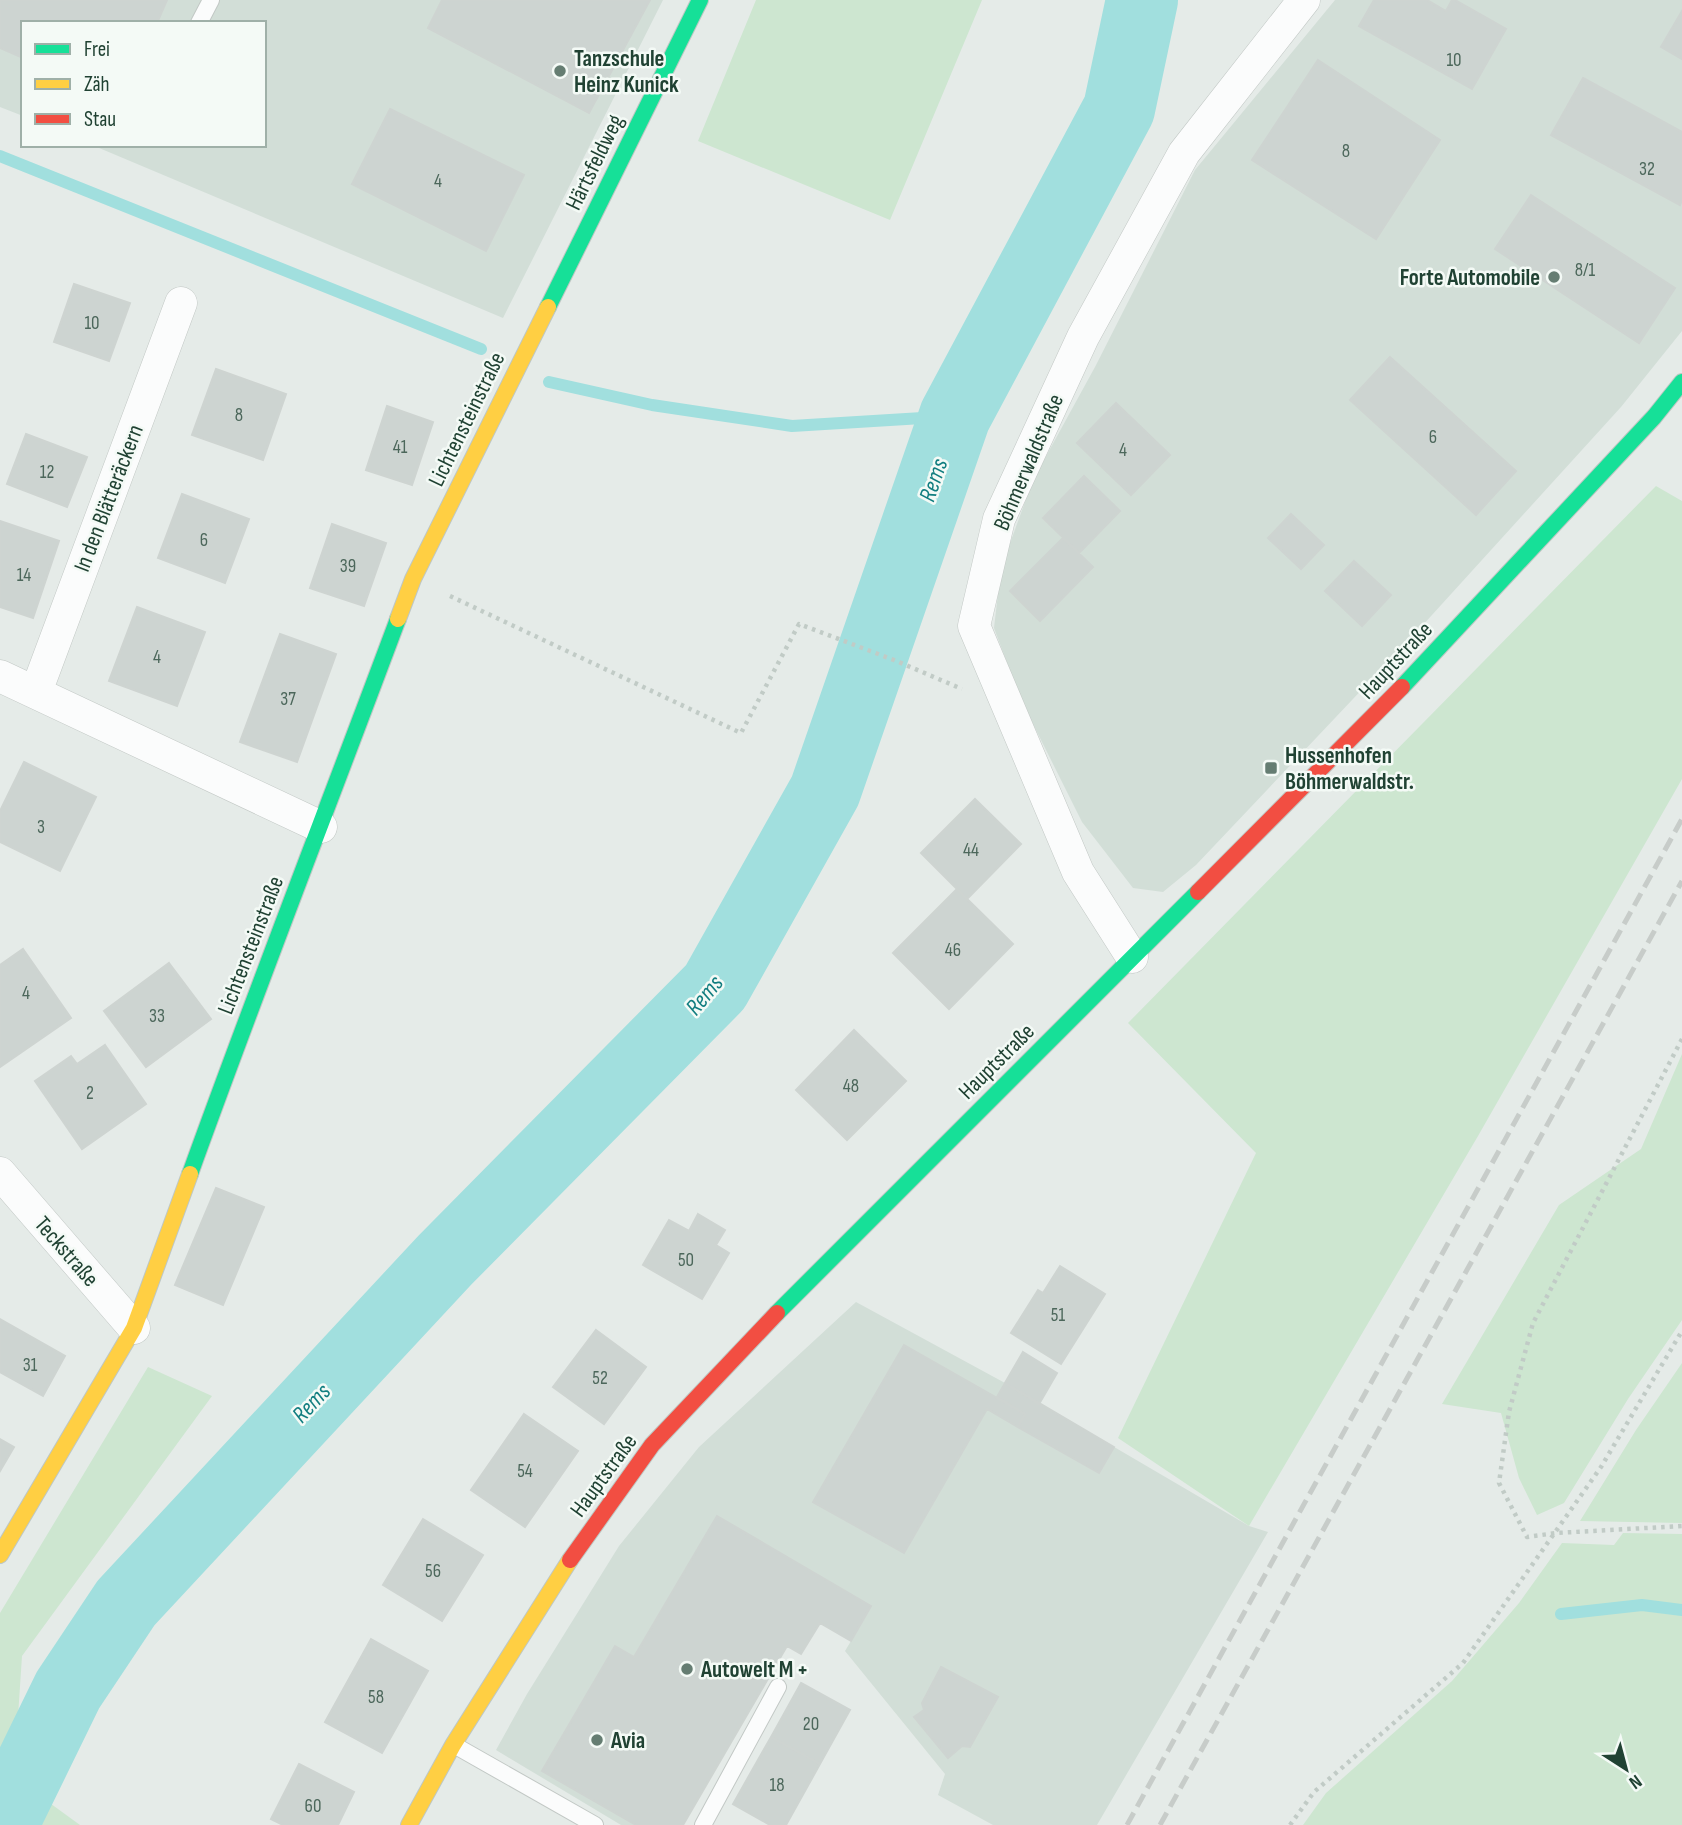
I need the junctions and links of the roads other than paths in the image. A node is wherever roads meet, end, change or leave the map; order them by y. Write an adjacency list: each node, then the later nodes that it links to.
1 (211, 0): 4 (lane)
2 (700, 0): 6 (street, Härtsfeldweg)
3 (1304, 0): 11 (street, Böhmerwaldstraße)
4 (201, 21)
5 (181, 303): 9 (street, In den Blätteräckern)
6 (529, 343): 10 (street, Lichtensteinstraße)
7 (1682, 382): 11 (street, Hauptstraße)
8 (0, 677): 9 (street)
9 (36, 692): 10 (street)
10 (321, 827): 13 (street, Lichtensteinstraße)
11 (1132, 957): 16 (street, Hauptstraße)
12 (0, 1173): 13 (street, Teckstraße)
13 (134, 1328): 14 (street, Lichtensteinstraße)
14 (0, 1555)
15 (778, 1687): 19 (lane)
16 (453, 1745): 17 (street, Hauptstraße); 18 (lane)
17 (409, 1825)
18 (595, 1825)
19 (703, 1825)

